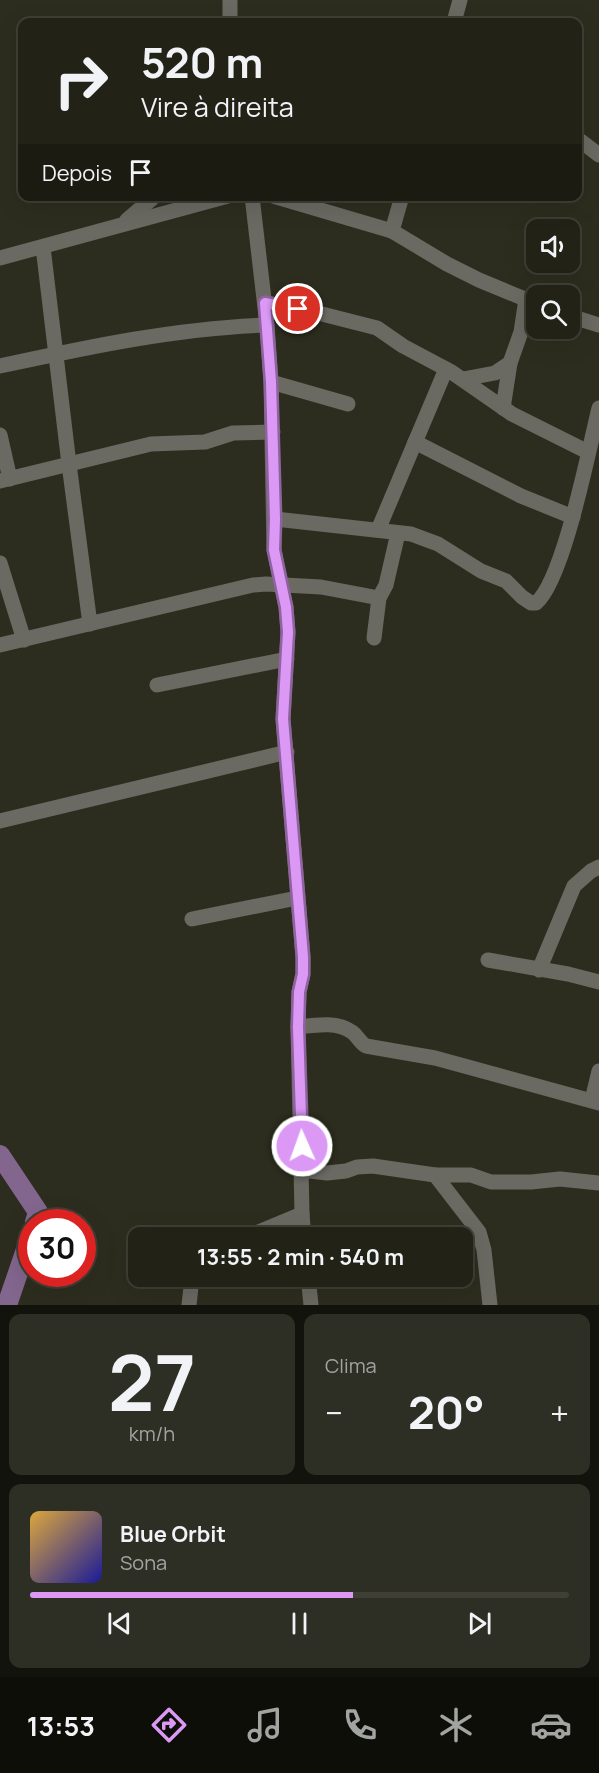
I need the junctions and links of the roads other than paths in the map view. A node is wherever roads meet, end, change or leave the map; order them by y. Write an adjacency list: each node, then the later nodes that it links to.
1 (230, 0): 3 (street)
2 (460, 0): 4 (street)
3 (230, 18)
4 (455, 18)
5 (582, 142): 6 (street)
6 (599, 154)
7 (149, 201): 12 (street)
8 (209, 201): 12 (street)
9 (253, 201): 17 (street)
10 (290, 201): 13 (street)
11 (401, 201): 13 (street)
12 (123, 224): 14 (street)
13 (392, 231): 16 (street)
14 (43, 247): 15 (street); 24 (street)
15 (0, 258)
16 (526, 300)
17 (265, 303): 21 (street); 27 (street)
18 (526, 317): 23 (street)
19 (580, 319): 20 (street)
20 (599, 325)
21 (267, 326): 24 (street); 29 (street)
22 (526, 328): 23 (street)
23 (521, 332): 25 (street)
24 (56, 354): 26 (street); 37 (street)
25 (510, 363): 28 (street); 31 (street)
26 (0, 366)
27 (446, 369): 28 (street); 35 (street)
28 (463, 379): 31 (street)
29 (271, 382): 30 (street); 33 (street)
30 (348, 404)
31 (503, 408): 36 (street)
32 (599, 408): 36 (street)
33 (273, 432): 37 (street); 40 (street)
34 (0, 435): 38 (street)
35 (415, 442): 39 (street); 41 (street)
36 (588, 452): 39 (street)
37 (69, 464): 38 (street); 46 (street)
38 (5, 480)
39 (573, 517): 42 (street)
40 (275, 519): 41 (street); 44 (street)
41 (378, 530): 42 (street)
42 (398, 533): 45 (street)
43 (0, 563): 48 (street)
44 (280, 586): 45 (street); 46 (street); 50 (street)
45 (379, 598): 47 (street)
46 (90, 624): 48 (street)
47 (374, 638)
48 (24, 640): 49 (street)
49 (0, 645)
50 (287, 659): 51 (street); 52 (street)
51 (157, 685)
52 (287, 752): 53 (street); 55 (street)
53 (0, 821)
54 (599, 867): 58 (street)
55 (297, 898): 56 (street); 60 (street)
56 (192, 919)
57 (488, 960): 58 (street)
58 (539, 970): 59 (street)
59 (599, 982)
60 (298, 1027): 62 (street); 63 (street)
61 (599, 1071): 62 (street)
62 (595, 1102)
63 (302, 1170): 64 (street); 66 (street)
64 (435, 1175): 65 (street); 73 (street)
65 (599, 1183)
66 (302, 1214): 67 (street); 68 (street)
67 (271, 1227)
68 (303, 1227)
69 (190, 1287): 71 (street)
70 (309, 1287): 72 (street)
71 (189, 1305)
72 (311, 1305)
73 (490, 1305)

